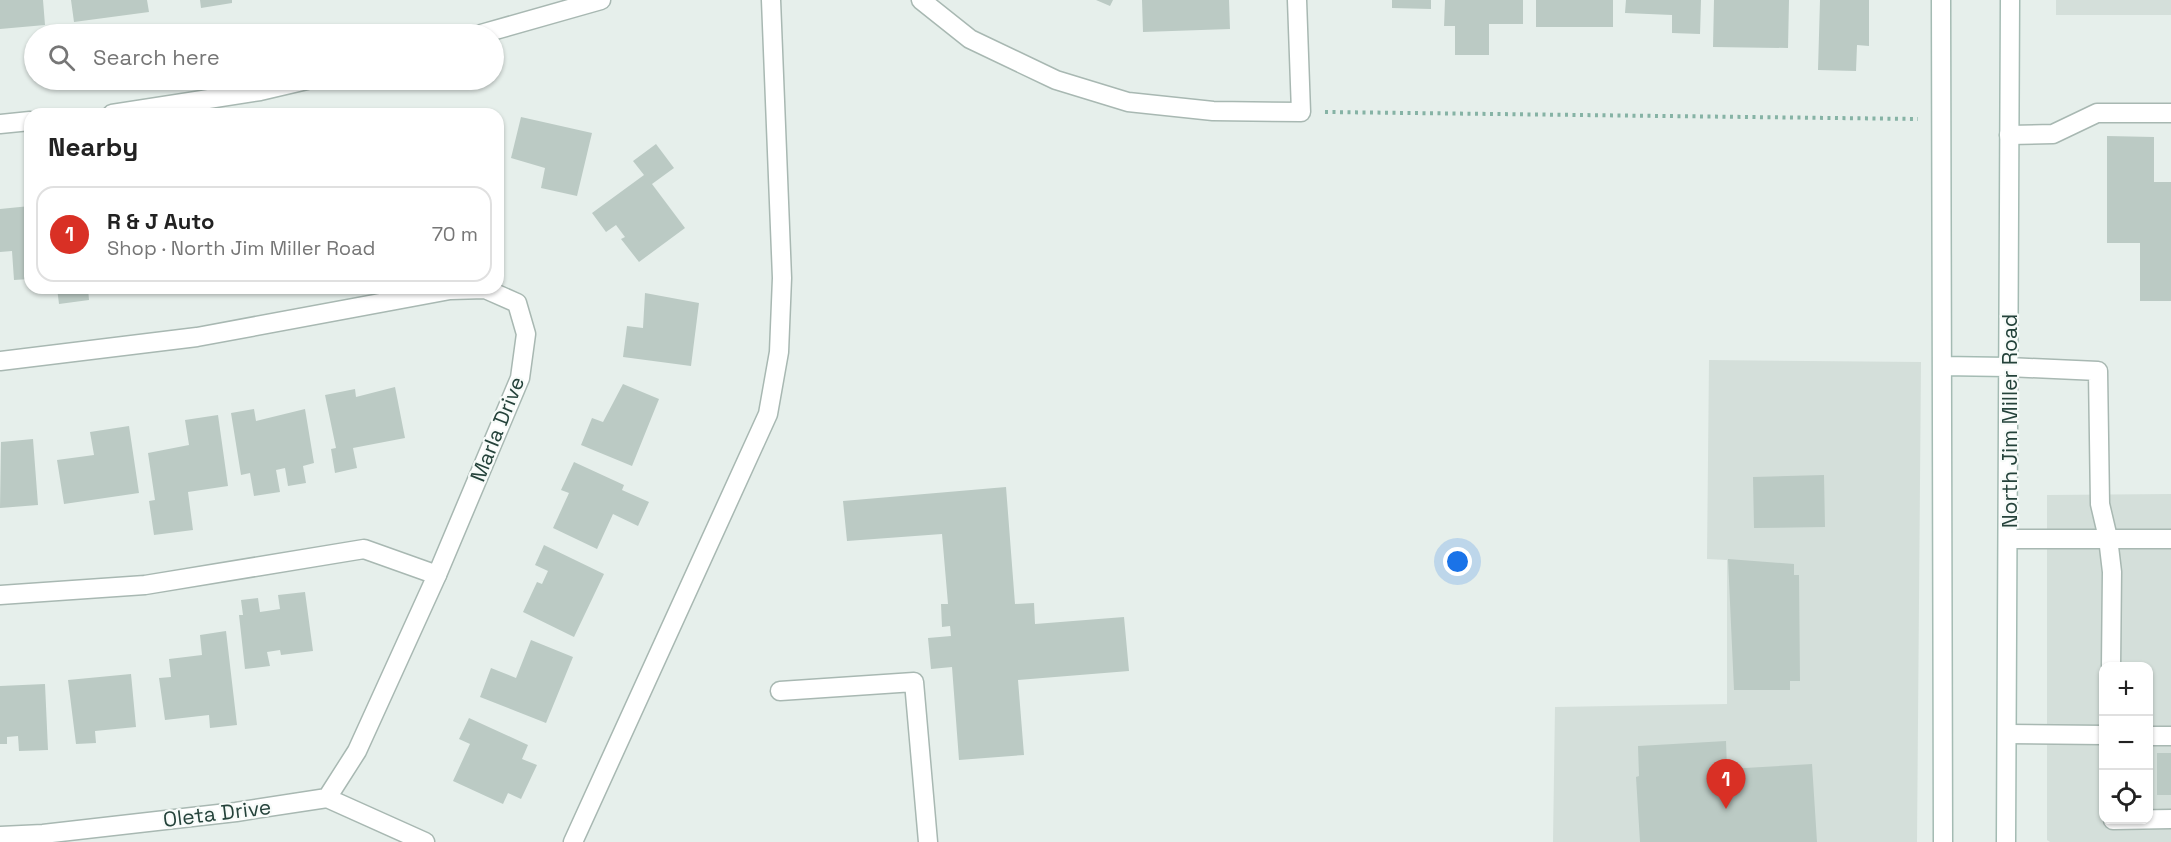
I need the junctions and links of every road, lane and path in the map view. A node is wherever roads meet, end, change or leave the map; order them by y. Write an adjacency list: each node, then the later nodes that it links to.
1 (601, 0): 7 (main road)
2 (771, 0): 37 (main road)
3 (921, 0): 10 (main road)
4 (1297, 0): 10 (main road)
5 (1941, 0): 12 (main road)
6 (2010, 0): 15 (main road, North Jim Miller Road)
7 (504, 27)
8 (264, 90): 9 (main road)
9 (151, 108)
10 (1301, 112): 12 (path)
11 (2171, 113): 15 (main road)
12 (1943, 119): 19 (main road)
13 (24, 122): 14 (main road)
14 (0, 124)
15 (2009, 135): 20 (main road, North Jim Miller Road)
16 (428, 294): 18 (main road, Marla Drive)
17 (496, 294): 24 (main road, Marla Drive)
18 (0, 361)
19 (1942, 366): 20 (main road); 39 (main road)
20 (2008, 368): 21 (main road); 22 (main road, North Jim Miller Road)
21 (2108, 538): 22 (main road); 23 (main road); 26 (main road)
22 (2009, 539): 28 (main road, North Jim Miller Road)
23 (2171, 539)
24 (437, 575): 25 (main road); 32 (main road, Marla Drive)
25 (0, 594)
26 (2111, 662)
27 (780, 692): 38 (main road)
28 (2007, 734): 29 (main road); 40 (main road, North Jim Miller Road)
29 (2099, 735)
30 (2153, 736): 31 (main road)
31 (2171, 736)
32 (327, 798): 35 (main road, Oleta Drive); 36 (main road)
33 (2153, 819): 34 (main road)
34 (2171, 819)
35 (0, 836)
36 (425, 842)
37 (573, 842)
38 (928, 842)
39 (1943, 842)
40 (2006, 842)

